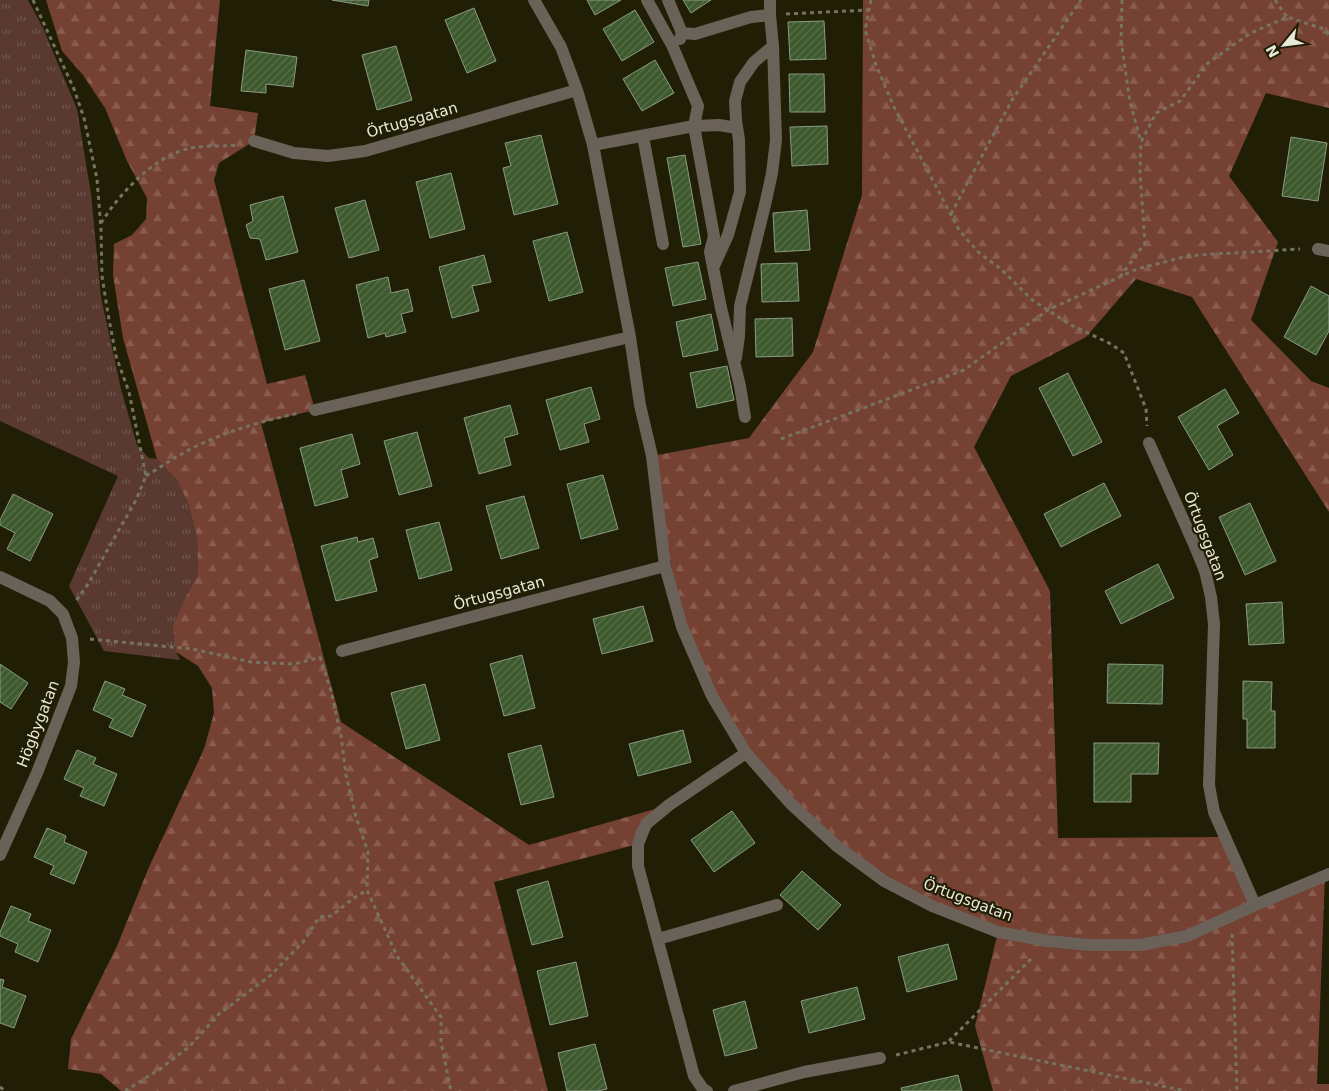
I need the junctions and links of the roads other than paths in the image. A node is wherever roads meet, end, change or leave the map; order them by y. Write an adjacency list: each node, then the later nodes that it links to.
1 (534, 0): 9 (street, Örtugsgatan)
2 (647, 0): 8 (street)
3 (668, 0): 6 (street)
4 (770, 0): 5 (street)
5 (770, 15): 6 (street); 7 (street)
6 (682, 33): 8 (street)
7 (773, 46): 11 (street); 18 (street)
8 (676, 52): 10 (street)
9 (577, 90): 13 (street, Örtugsgatan); 14 (street, Örtugsgatan)
10 (694, 126): 11 (street); 12 (street); 16 (street)
11 (737, 128): 16 (street)
12 (643, 136): 14 (street); 15 (street)
13 (254, 141)
14 (593, 146): 17 (street, Örtugsgatan)
15 (663, 244)
16 (713, 268): 18 (street)
17 (630, 336): 19 (street); 22 (street, Örtugsgatan)
18 (735, 365): 20 (street)
19 (315, 410)
20 (744, 417)
21 (1149, 443): 29 (street, Örtugsgatan)
22 (665, 566): 24 (street, Örtugsgatan); 25 (street, Örtugsgatan)
23 (0, 577): 26 (street, Högbygatan)
24 (342, 651)
25 (746, 753): 29 (street, Örtugsgatan); 30 (street)
26 (0, 855)
27 (1329, 874): 29 (street, Örtugsgatan)
28 (777, 905): 30 (street)
29 (1255, 905)
30 (658, 940): 32 (street)
31 (880, 1058): 33 (street)
32 (707, 1091)
33 (734, 1091)

